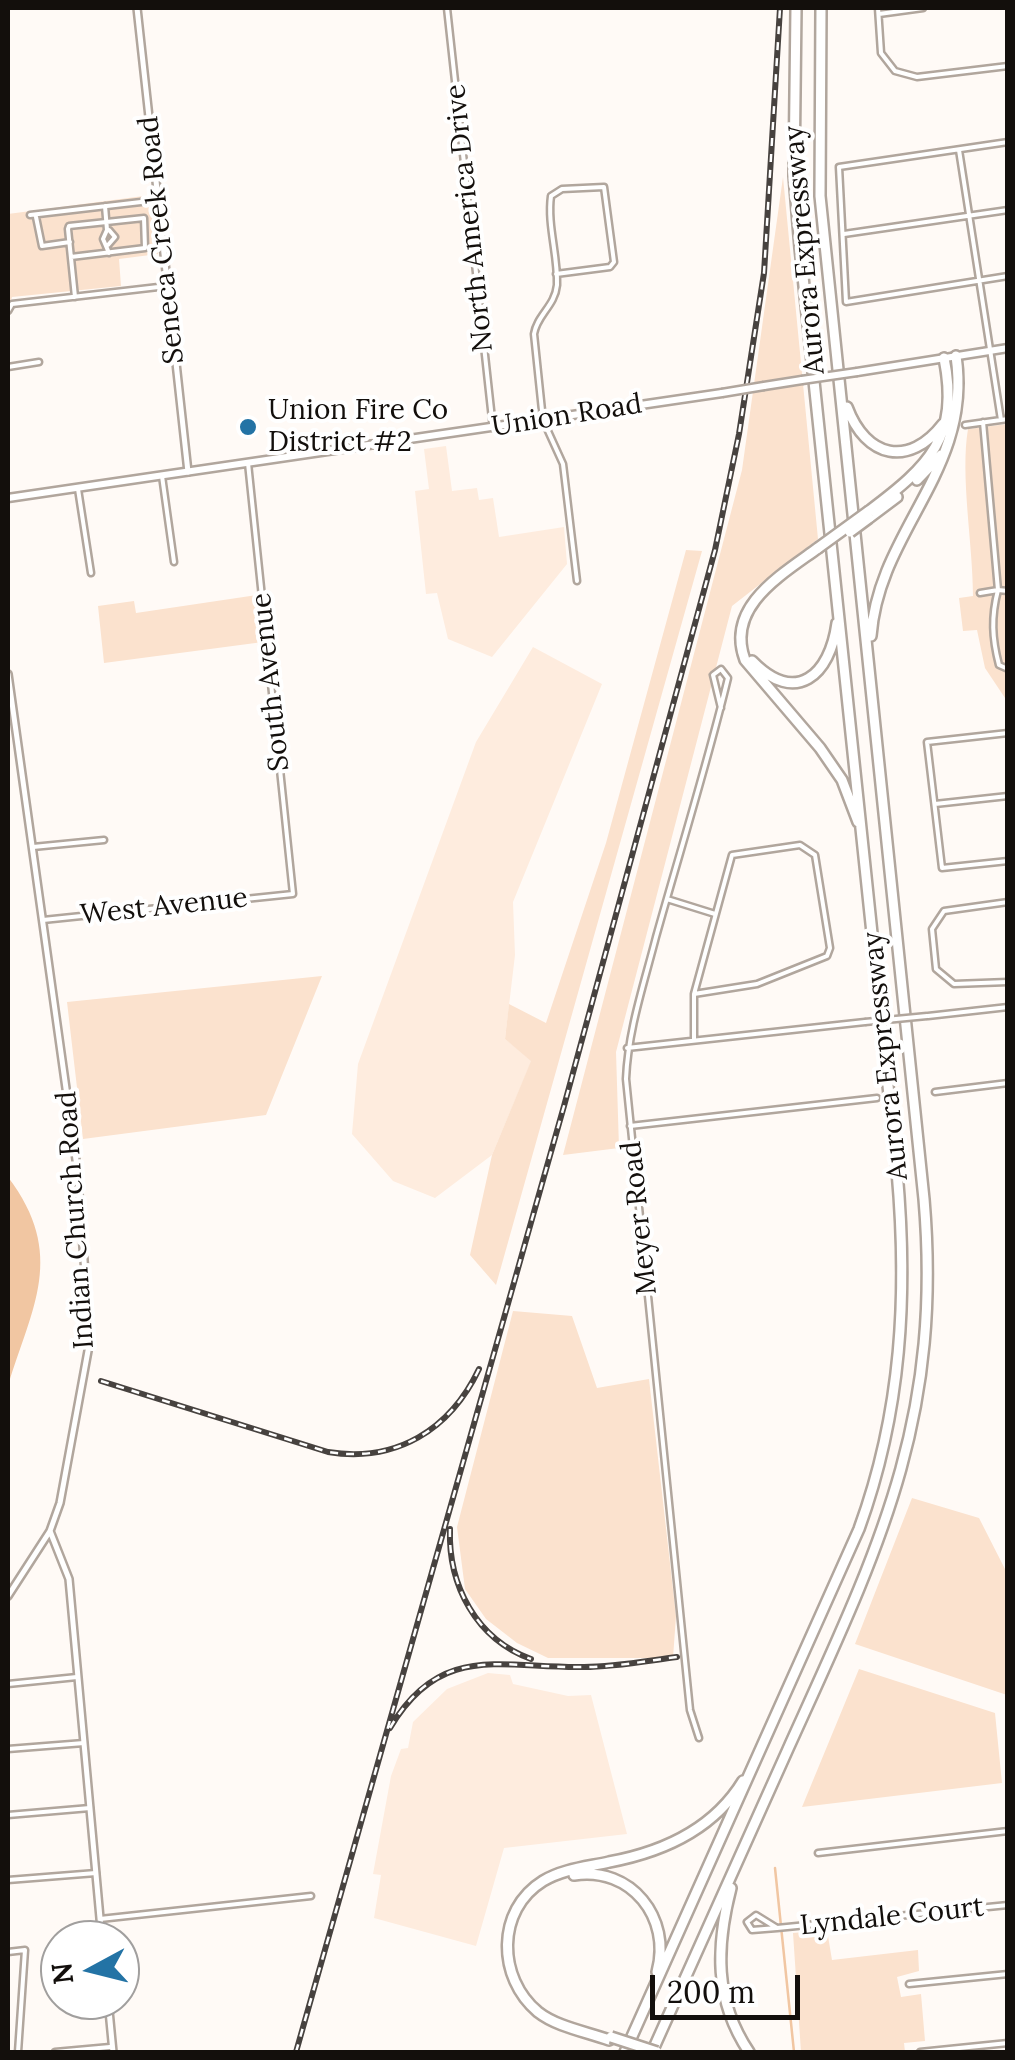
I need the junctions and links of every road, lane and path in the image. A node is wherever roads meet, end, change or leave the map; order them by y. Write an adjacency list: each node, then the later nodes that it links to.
1 (136, 8): 10 (street, Seneca Creek Road)
2 (446, 8): 39 (street, North America Drive)
3 (796, 8): 54 (highway, Aurora Expressway)
4 (821, 8): 33 (highway, Aurora Expressway)
5 (923, 8): 6 (street)
6 (878, 11): 7 (street)
7 (1008, 66)
8 (1008, 142): 9 (street)
9 (959, 150): 13 (street); 16 (street)
10 (158, 200): 11 (street); 24 (street, Seneca Creek Road)
11 (105, 206): 14 (street); 17 (street)
12 (1008, 210): 13 (street)
13 (969, 216): 16 (street); 23 (street)
14 (106, 221): 15 (street); 17 (street); 19 (street)
15 (107, 230): 18 (street); 18 (street)
16 (842, 235): 23 (street)
17 (70, 242): 20 (street)
18 (108, 245): 19 (street)
19 (110, 253): 20 (street)
20 (71, 257): 25 (street)
21 (556, 274): 21 (street); 36 (street)
22 (1008, 276): 23 (street)
23 (980, 280): 28 (street)
24 (167, 286): 25 (street); 42 (street, Seneca Creek Road)
25 (75, 297): 26 (street)
26 (8, 311)
27 (1008, 348): 28 (main road, Union Road)
28 (990, 350): 29 (main road, Union Road); 35 (street)
29 (956, 356): 30 (main road, Union Road); 40 (highway)
30 (944, 358): 34 (highway); 36 (main road, Union Road, bridge)
31 (40, 362): 32 (street)
32 (8, 366)
33 (842, 396): 34 (highway); 55 (highway, Aurora Expressway)
34 (948, 418): 46 (highway)
35 (1004, 419): 37 (street)
36 (543, 420): 39 (main road, Union Road); 50 (street)
37 (983, 422): 38 (street); 51 (street)
38 (966, 425)
39 (494, 428): 41 (main road, Union Road)
40 (948, 445): 46 (highway); 55 (highway)
41 (248, 463): 42 (main road, Union Road); 66 (street, South Avenue)
42 (188, 472): 43 (main road, Union Road)
43 (162, 476): 44 (main road, Union Road); 48 (street)
44 (78, 488): 45 (main road, Union Road); 49 (street)
45 (8, 498)
46 (869, 514): 47 (highway, bridge)
47 (819, 551): 54 (highway); 64 (highway)
48 (174, 562)
49 (91, 573)
50 (576, 581)
51 (998, 590): 52 (street); 53 (street); 56 (street)
52 (1008, 590)
53 (980, 593)
54 (839, 611): 64 (highway, Aurora Expressway)
55 (869, 658): 92 (highway, Aurora Expressway)
56 (1008, 669)
57 (8, 674): 63 (street, Indian Church Road)
58 (721, 708): 58 (street, Meyer Road); 67 (street, Meyer Road)
59 (1008, 733): 61 (street)
60 (1008, 796): 61 (street)
61 (934, 804): 65 (street)
62 (104, 840): 63 (street)
63 (33, 848): 70 (street, Indian Church Road)
64 (866, 852): 86 (highway, Aurora Expressway)
65 (1008, 860)
66 (286, 894): 70 (street, West Avenue)
67 (667, 900): 69 (street); 75 (street, Meyer Road)
68 (1008, 902): 71 (street)
69 (715, 914): 72 (street); 72 (street)
70 (43, 920): 80 (street, Indian Church Road)
71 (1008, 982)
72 (694, 994): 74 (street)
73 (1008, 1006): 74 (street, bridge)
74 (694, 1040): 75 (street)
75 (627, 1048): 79 (street, Meyer Road)
76 (1008, 1083): 77 (street)
77 (935, 1092)
78 (877, 1098): 79 (street)
79 (630, 1126): 84 (street, Meyer Road)
80 (50, 1531): 81 (street, Indian Church Road); 82 (street)
81 (8, 1596)
82 (77, 1678): 83 (street); 85 (street)
83 (8, 1684)
84 (699, 1738)
85 (84, 1743): 87 (street); 88 (street)
86 (762, 1748): 102 (highway, Aurora Expressway); 104 (highway)
87 (8, 1749)
88 (90, 1808): 89 (street); 93 (street)
89 (8, 1815)
90 (1008, 1831): 91 (street)
91 (818, 1853)
92 (738, 1860): 111 (highway, Aurora Expressway); 112 (highway)
93 (96, 1872): 94 (street); 97 (street)
94 (8, 1880)
95 (311, 1896): 97 (street)
96 (1008, 1905): 98 (street, Lyndale Court)
97 (100, 1919)
98 (777, 1928): 98 (street, Lyndale Court)
99 (8, 1952): 107 (street)
100 (1008, 1974): 101 (street)
101 (909, 1984)
102 (647, 2005): 104 (highway); 109 (highway, Aurora Expressway)
103 (110, 2020): 106 (street)
104 (610, 2039): 110 (highway, bridge); 111 (highway, bridge)
105 (1008, 2043): 113 (street)
106 (113, 2050): 108 (street)
107 (18, 2052)
108 (55, 2052)
109 (626, 2052)
110 (642, 2052)
111 (654, 2052)
112 (750, 2052)
113 (920, 2052)

